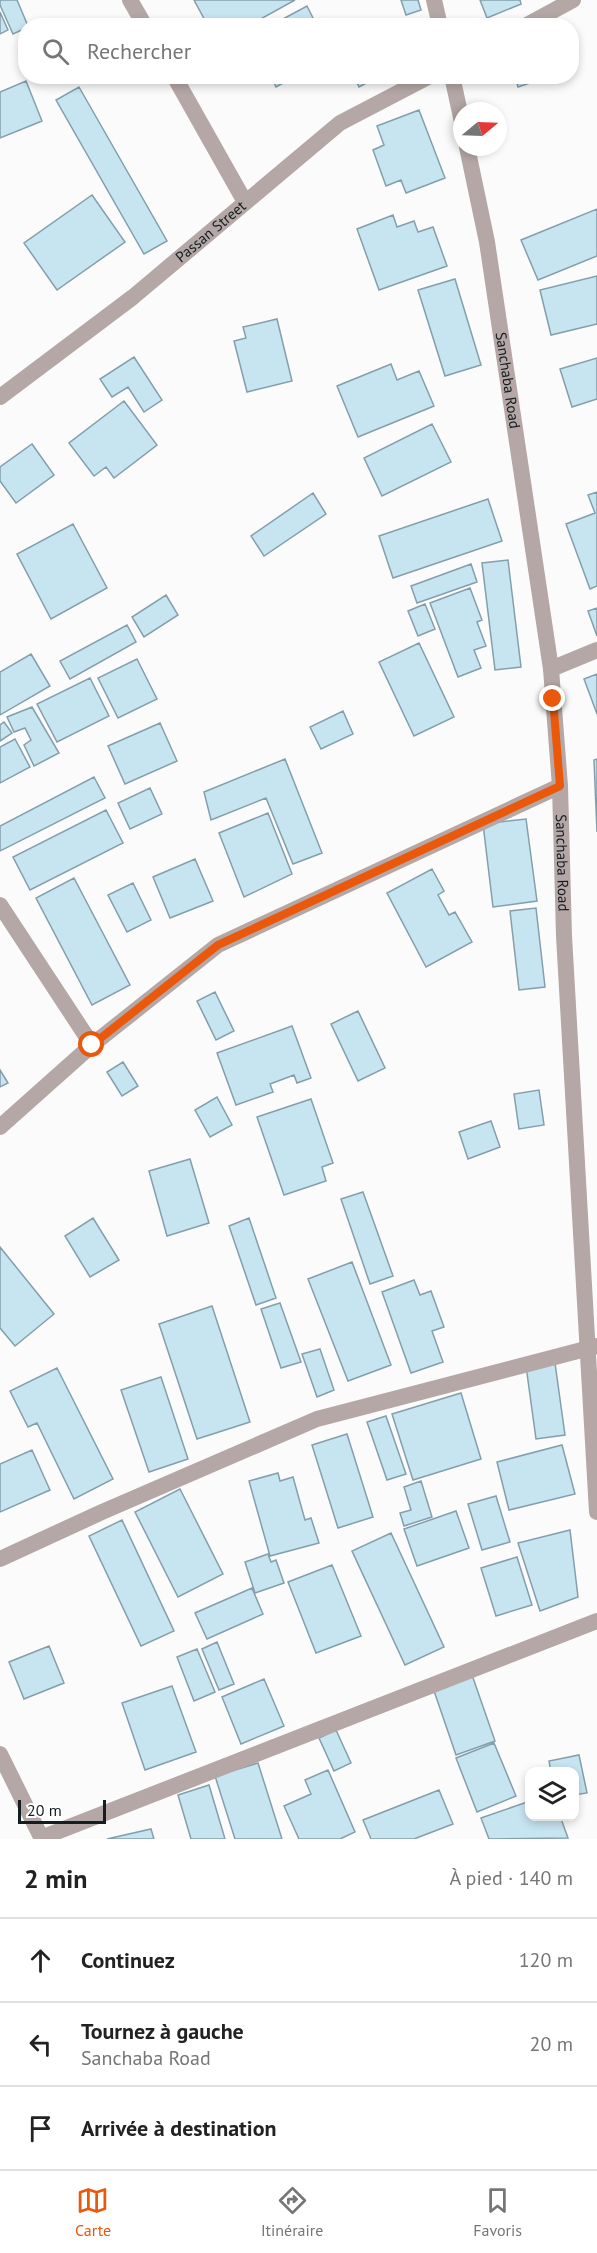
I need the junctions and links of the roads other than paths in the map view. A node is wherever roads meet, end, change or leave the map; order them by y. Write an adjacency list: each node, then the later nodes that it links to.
1 (130, 0): 4 (street)
2 (434, 0): 5 (street)
3 (573, 0): 6 (street)
4 (140, 18)
5 (438, 18)
6 (540, 18)
7 (179, 84): 12 (street)
8 (415, 84): 12 (street, Passan Street)
9 (454, 84): 10 (street)
10 (458, 102)
11 (469, 156): 15 (street, Sanchaba Road)
12 (245, 202): 13 (street, Passan Street)
13 (0, 397)
14 (597, 650): 15 (street)
15 (551, 669): 16 (street, Sanchaba Road)
16 (560, 786): 18 (street); 20 (street, Sanchaba Road)
17 (0, 905): 18 (street)
18 (92, 1045): 19 (street)
19 (0, 1127)
20 (592, 1347): 21 (street, Sanchaba Road); 22 (street)
21 (597, 1512)
22 (0, 1560)
23 (597, 1621): 25 (street)
24 (0, 1754): 25 (street)
25 (42, 1838)

